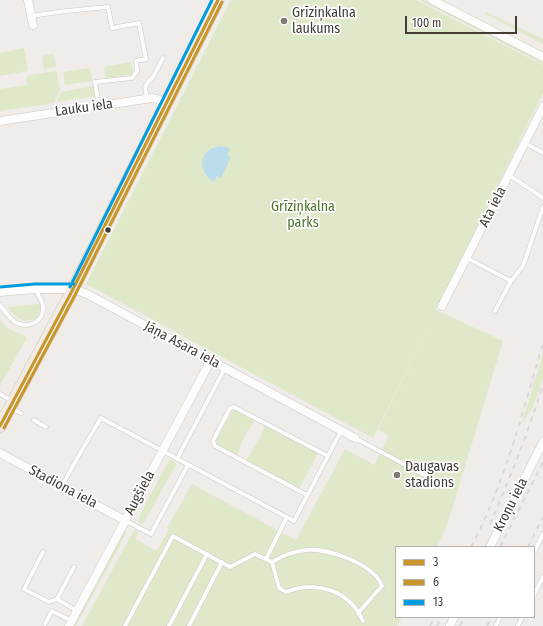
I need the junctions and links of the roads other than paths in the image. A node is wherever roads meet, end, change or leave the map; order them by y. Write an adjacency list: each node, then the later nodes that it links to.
1 (28, 0): 4 (street)
2 (218, 0): 9 (main road)
3 (436, 1): 6 (street)
4 (31, 16): 5 (street); 10 (lane)
5 (33, 26)
6 (543, 57)
7 (163, 58): 8 (lane)
8 (147, 99): 9 (street, Lauku iela); 10 (street, Lauku iela)
9 (167, 103): 21 (main road)
10 (99, 107): 12 (street, Lauku iela)
11 (543, 107): 13 (street, Ata iela)
12 (0, 121)
13 (525, 143): 14 (lane); 15 (street, Ata iela)
14 (543, 153)
15 (509, 175): 16 (lane); 18 (street, Ata iela)
16 (543, 198)
17 (543, 208): 19 (lane)
18 (467, 258): 19 (lane); 24 (street, Ata iela)
19 (511, 281): 25 (lane)
20 (36, 289): 21 (street, Jāņa Asara iela); 22 (street, Jāņa Asara iela); 23 (lane)
21 (74, 289): 26 (street, Jāņa Asara iela); 29 (main road)
22 (0, 292)
23 (0, 305)
24 (442, 306)
25 (495, 311)
26 (211, 360): 27 (street, Jāņa Asara iela); 37 (street, Augšiela)
27 (225, 368): 34 (street, Jāņa Asara iela); 40 (lane)
28 (0, 394): 29 (lane)
29 (12, 405): 30 (lane); 32 (main road)
30 (21, 413)
31 (34, 420): 33 (lane)
32 (0, 426)
33 (46, 427)
34 (342, 430): 35 (street, Jāņa Asara iela); 39 (lane)
35 (355, 438): 42 (lane)
36 (543, 442): 48 (street, Kroņu iela)
37 (163, 451): 40 (lane); 43 (lane); 46 (street, Augšiela)
38 (0, 452): 43 (street, Stadiona iela)
39 (328, 456): 44 (lane); 44 (lane)
40 (177, 459): 41 (lane)
41 (188, 465): 45 (lane); 46 (lane)
42 (443, 485)
43 (62, 486): 46 (street, Stadiona iela)
44 (307, 495): 45 (lane)
45 (287, 517): 52 (lane)
46 (126, 521): 59 (street, Augšiela)
47 (543, 534): 49 (lane)
48 (491, 546)
49 (535, 550)
50 (43, 552): 58 (lane)
51 (207, 554): 53 (lane); 64 (lane); 65 (lane)
52 (266, 559): 53 (lane); 54 (lane)
53 (222, 562): 66 (lane)
54 (272, 562): 60 (lane); 60 (lane)
55 (74, 567): 58 (lane)
56 (543, 577): 57 (lane)
57 (535, 593)
58 (57, 599): 59 (lane)
59 (77, 611): 62 (street, Augšiela)
60 (358, 612): 61 (lane)
61 (363, 621)
62 (70, 623): 63 (lane)
63 (45, 624)
64 (125, 626)
65 (169, 626)
66 (189, 626)

